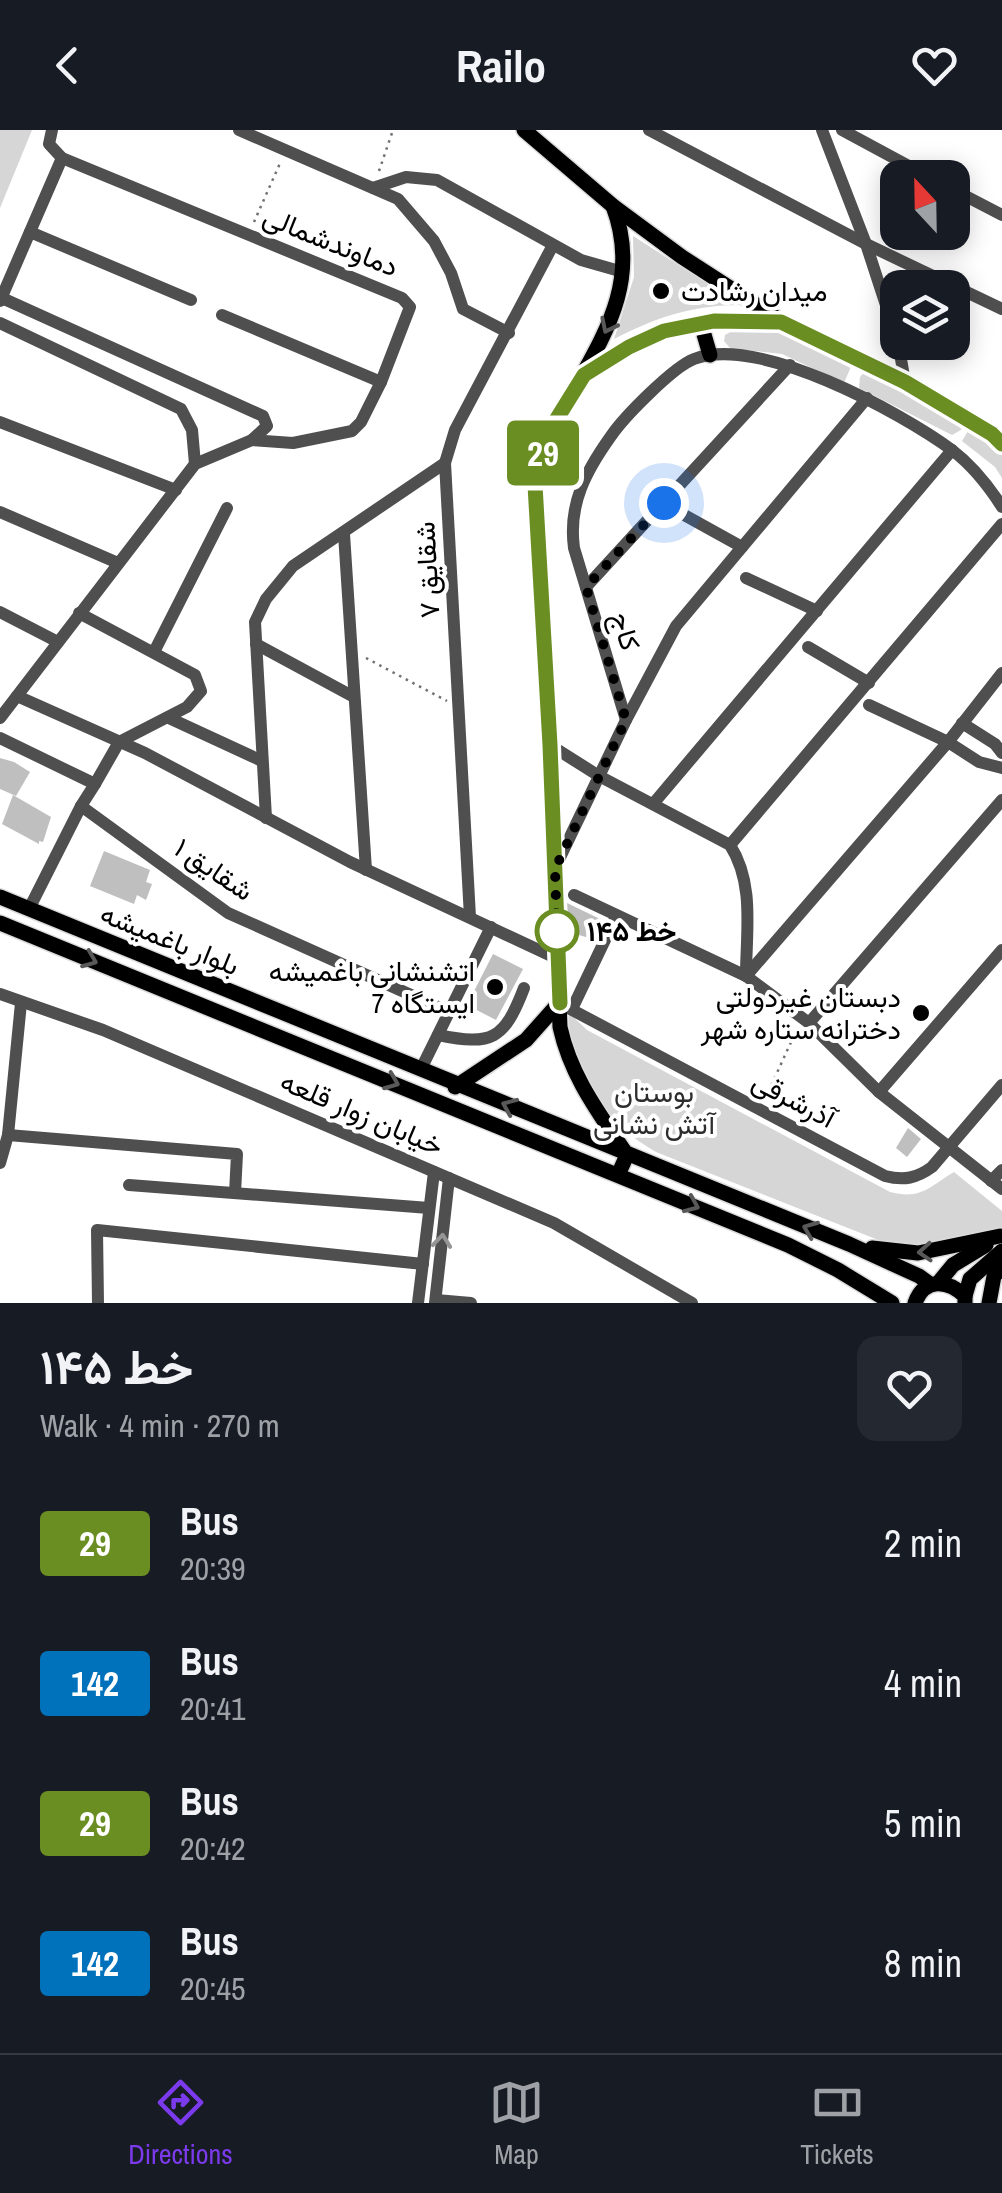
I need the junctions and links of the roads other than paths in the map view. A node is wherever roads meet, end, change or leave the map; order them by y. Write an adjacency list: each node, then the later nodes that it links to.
1 (52, 130): 7 (street)
2 (239, 130): 9 (street)
3 (524, 130): 11 (main road)
4 (650, 130): 14 (street)
5 (822, 130): 14 (street)
6 (842, 130): 8 (street)
7 (62, 158): 13 (street); 30 (street, دماوندشمالی)
8 (898, 160)
9 (372, 188): 15 (street); 25 (street)
10 (970, 198): 12 (street)
11 (612, 206): 16 (main road); 22 (main road)
12 (1002, 215)
13 (30, 232): 18 (street); 19 (street)
14 (866, 244): 17 (street); 20 (street)
15 (554, 245): 16 (street); 25 (street, شقایق ۷)
16 (623, 272): 29 (main road, one-way to 29)
17 (880, 287)
18 (1, 300): 34 (street)
19 (190, 300)
20 (1002, 309)
21 (222, 314): 30 (street)
22 (781, 322): 24 (main road); 31 (main road)
23 (0, 324): 38 (street)
24 (700, 324): 26 (main road); 29 (main road)
25 (509, 333): 37 (street, شقایق ۷)
26 (710, 355): 28 (street); 49 (street, کاج)
27 (901, 360): 31 (street)
28 (790, 365): 32 (street); 49 (street)
29 (584, 375): 68 (main road)
30 (380, 382): 34 (street, دماوندشمالی)
31 (905, 382): 35 (main road)
32 (867, 398): 36 (street); 46 (street)
33 (0, 422): 39 (street)
34 (252, 440): 38 (street, دماوندشمالی)
35 (1002, 444)
36 (952, 450): 40 (street); 50 (street)
37 (445, 463): 45 (street); 85 (street, شقایق ۷)
38 (194, 464): 39 (street)
39 (176, 490): 47 (street)
40 (1002, 507)
41 (227, 508): 56 (street)
42 (677, 511): 46 (street)
43 (0, 512): 47 (street)
44 (1002, 524): 58 (street)
45 (344, 534): 54 (street); 60 (street)
46 (742, 547): 64 (street)
47 (118, 563): 52 (street)
48 (746, 578): 50 (street)
49 (586, 587): 64 (street, کاج)
50 (817, 611): 76 (street)
51 (0, 612): 53 (street)
52 (80, 613): 53 (street); 56 (street)
53 (58, 642): 59 (street)
54 (256, 644): 60 (street); 71 (street)
55 (808, 646): 58 (street)
56 (154, 652): 63 (street)
57 (1002, 672): 65 (street)
58 (869, 682): 79 (street)
59 (16, 696): 62 (street); 69 (street)
60 (354, 697): 81 (street)
61 (868, 705): 67 (street)
62 (0, 718)
63 (169, 718): 69 (street); 71 (street)
64 (626, 720): 73 (street)
65 (962, 723): 67 (street); 70 (street)
66 (0, 738): 74 (street)
67 (948, 742): 72 (street); 91 (street)
68 (550, 745): 73 (street); 80 (main road)
69 (116, 748): 74 (street); 78 (street)
70 (1002, 753)
71 (262, 761): 78 (street)
72 (1002, 768)
73 (600, 776): 76 (street); 80 (street)
74 (95, 784): 77 (street)
75 (1002, 800): 97 (street)
76 (653, 804): 79 (street)
77 (81, 806): 84 (street); 96 (street, شقایق ۱)
78 (266, 818): 81 (street)
79 (730, 845): 91 (street)
80 (555, 869): 90 (main road)
81 (366, 870): 85 (street)
82 (574, 895): 86 (street)
83 (0, 897): 84 (main road, بلوار باغمیشه)
84 (30, 909): 101 (main road, بلوار باغمیشه)
85 (470, 917): 88 (street)
86 (616, 917): 91 (street); 95 (street)
87 (0, 924): 105 (main road, بلوار باغمیشه, one-way to 105)
88 (491, 927): 90 (street); 96 (street)
89 (1002, 950): 104 (street)
90 (558, 958): 95 (main road)
91 (746, 976): 97 (street)
92 (524, 988): 98 (street)
93 (0, 994): 94 (street, خیابان زوار قلعه)
94 (21, 1003): 100 (street); 112 (street, خیابان زوار قلعه)
95 (566, 1006): 102 (main road); 107 (street, آذرشرقی); 108 (main road)
96 (449, 1012): 98 (street)
97 (805, 1020): 104 (street)
98 (438, 1035): 101 (street)
99 (0, 1060): 100 (street)
100 (15, 1062): 106 (street)
101 (421, 1069): 102 (main road, بلوار باغمیشه)
102 (456, 1084): 105 (main road); 108 (main road, بلوار باغمیشه, one-way to 102)
103 (1002, 1085): 107 (street, آذرشرقی)
104 (880, 1092): 107 (street)
105 (446, 1104): 113 (main road, بلوار باغمیشه)
106 (8, 1135): 109 (street); 117 (street)
107 (949, 1149): 116 (street)
108 (627, 1154): 113 (main road); 120 (main road, بلوار باغمیشه, one-way to 108)
109 (0, 1155): 110 (street)
110 (0, 1163)
111 (1002, 1170): 116 (street)
112 (434, 1172): 114 (street, خیابان زوار قلعه); 118 (street)
113 (618, 1175): 130 (main road, بلوار باغمیشه, one-way to 130)
114 (450, 1178): 125 (street, one-way to 114); 129 (street, خیابان زوار قلعه)
115 (129, 1185): 117 (street)
116 (997, 1185)
117 (235, 1193): 118 (street)
118 (429, 1208): 121 (street)
119 (1001, 1241): 120 (main road, one-way to 120); 123 (main road); 124 (main road)
120 (849, 1244): 123 (main road, بلوار باغمیشه)
121 (423, 1264): 126 (street); 127 (street)
122 (1002, 1268): 132 (main road)
123 (934, 1283): 124 (main road, بلوار باغمیشه); 131 (main road)
124 (965, 1300)
125 (436, 1302): 128 (street)
126 (98, 1303)
127 (418, 1303)
128 (471, 1303)
129 (692, 1303)
130 (892, 1303)
131 (915, 1303)
132 (988, 1303)

